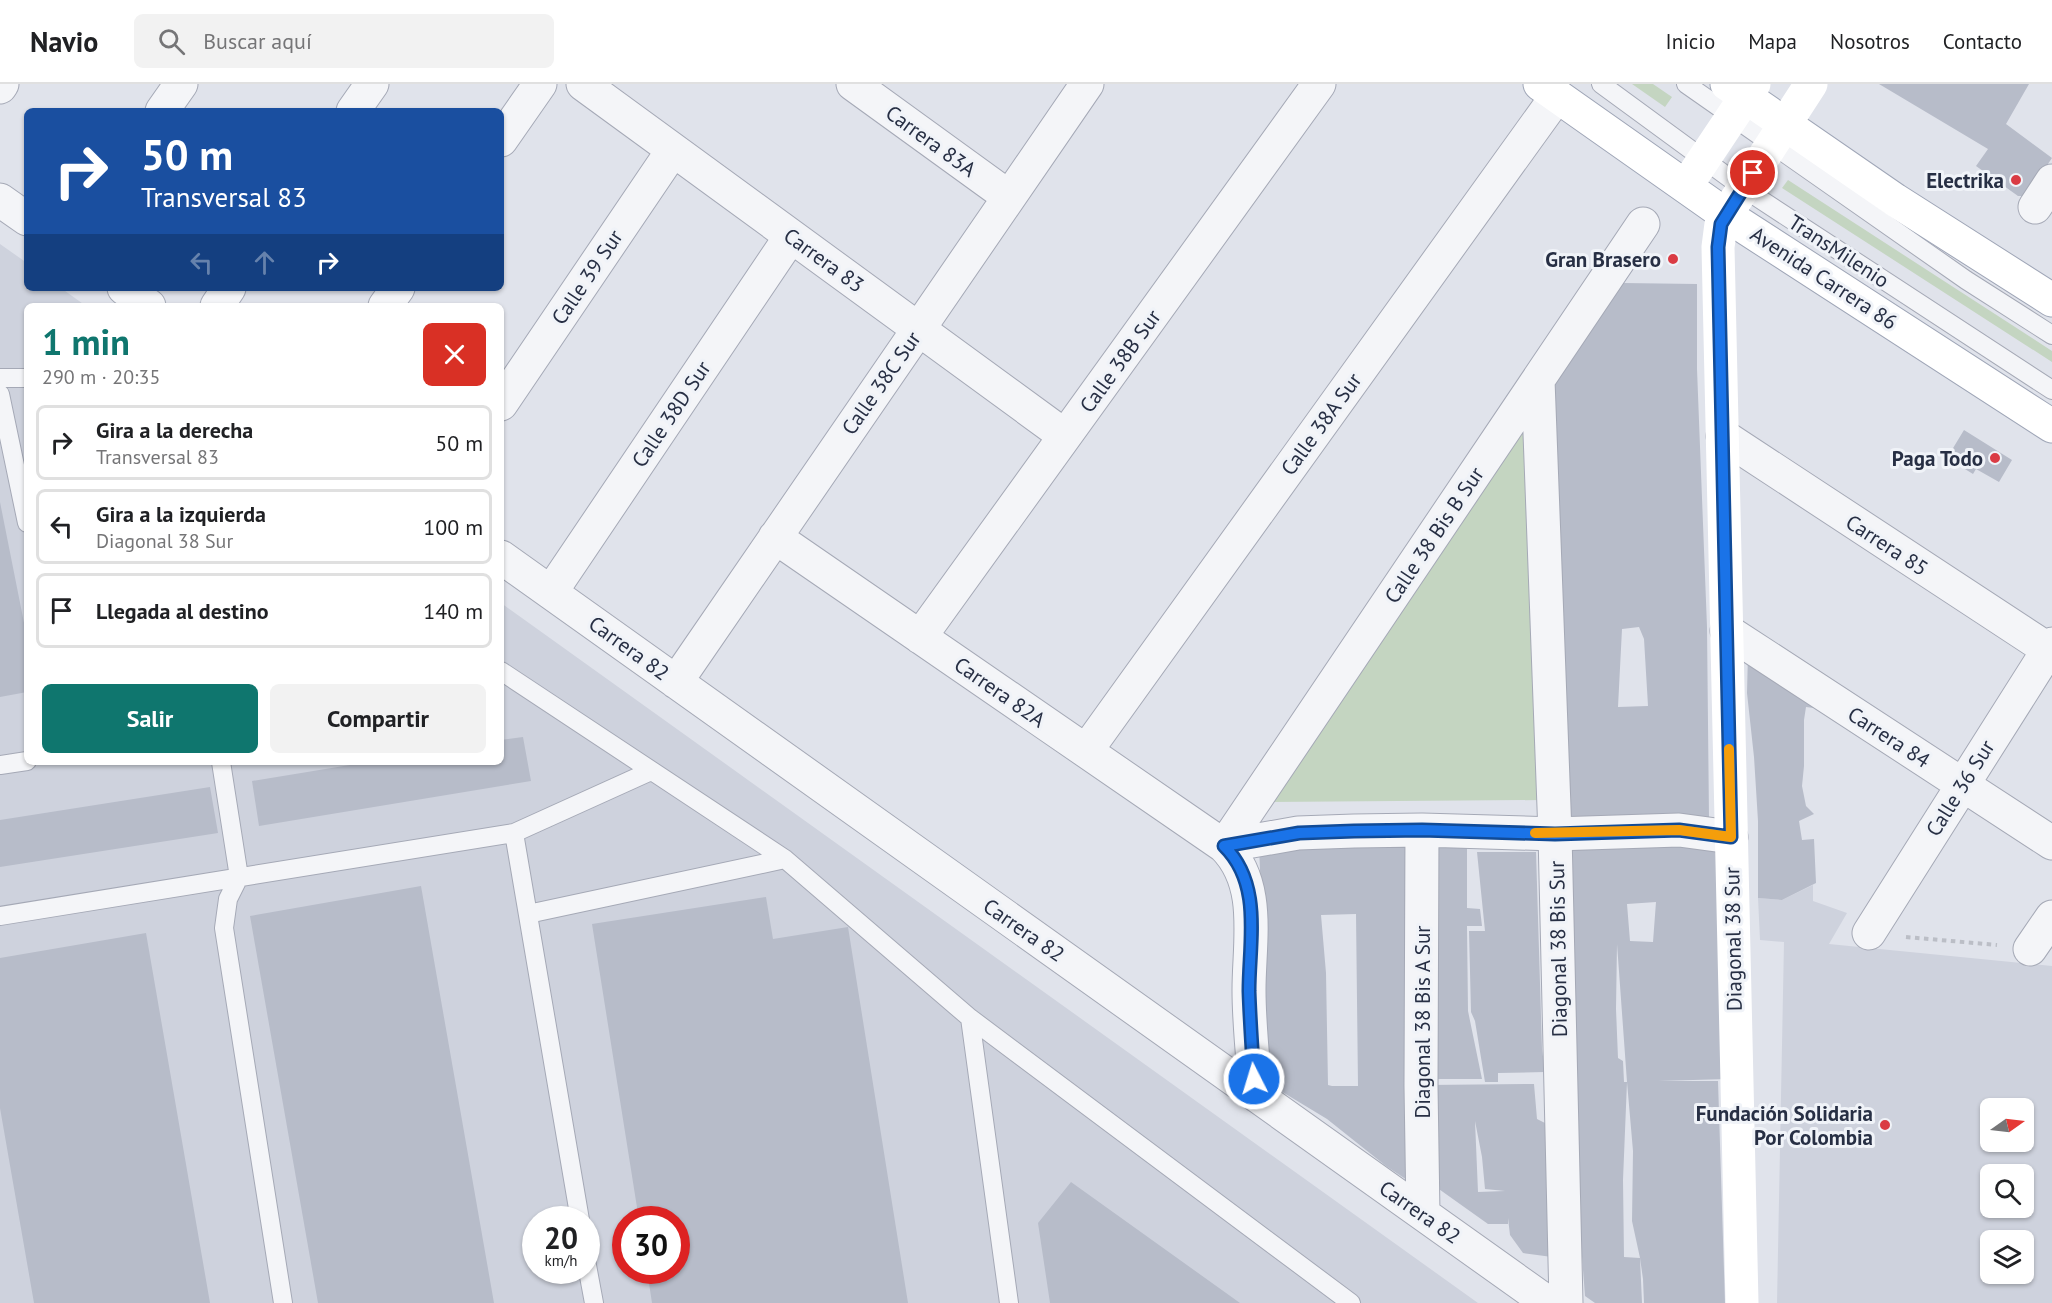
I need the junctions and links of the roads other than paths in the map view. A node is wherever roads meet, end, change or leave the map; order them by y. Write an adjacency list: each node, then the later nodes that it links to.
1 (180, 84): 14 (street)
2 (372, 84): 15 (street)
3 (540, 84): 17 (street)
4 (583, 84): 18 (street, Carrera 83)
5 (853, 84): 12 (street, Carrera 83A)
6 (1087, 84): 22 (street, Calle 38C Sur)
7 (1319, 84): 40 (street, Calle 38B Sur)
8 (1601, 84): 19 (lane, TransMilenio)
9 (1686, 84): 13 (lane)
10 (1811, 84): 16 (street, Diagonal 38 Sur)
11 (1548, 90): 20 (street, Avenida Carrera 86); 51 (street, Calle 38A Sur)
12 (888, 94): 22 (street, Carrera 83A)
13 (1740, 95): 16 (street); 19 (street)
14 (164, 108)
15 (355, 108)
16 (1778, 134): 21 (street, Diagonal 38 Sur); 29 (street); 32 (lane)
17 (504, 136)
18 (673, 150): 27 (street, Carrera 83); 38 (street, Calle 39 Sur)
19 (1703, 159): 20 (street); 21 (lane, TransMilenio)
20 (1686, 186): 24 (street, Avenida Carrera 86)
21 (1743, 188): 24 (street, Diagonal 38 Sur); 36 (lane, TransMilenio)
22 (1009, 197): 31 (street, Calle 38C Sur)
23 (0, 200): 25 (street)
24 (1726, 215): 39 (street, Avenida Carrera 86); 41 (street, Diagonal 38 Sur)
25 (24, 217)
26 (1643, 224): 35 (street, Calle 38 Bis B Sur)
27 (791, 236): 31 (street, Carrera 83); 45 (street, Calle 38D Sur)
28 (128, 291): 30 (street)
29 (2052, 300)
30 (145, 303)
31 (918, 329): 40 (street, Carrera 83); 43 (street, Calle 38C Sur)
32 (2052, 334)
33 (0, 378): 34 (lane)
34 (24, 378)
35 (1538, 380): 60 (street, Diagonal 38 Bis Sur); 62 (street, Calle 38 Bis B Sur)
36 (2052, 390)
37 (0, 394): 42 (lane)
38 (504, 400)
39 (2052, 426)
40 (1065, 436): 47 (street, Calle 38B Sur)
41 (1723, 436): 46 (street, Diagonal 38 Sur); 48 (street, Carrera 85)
42 (24, 509)
43 (775, 537): 47 (street, Carrera 82A); 50 (street, Calle 38C Sur)
44 (504, 559): 45 (street, Carrera 82)
45 (551, 592): 50 (street, Carrera 82)
46 (1727, 631): 56 (street, Carrera 84); 57 (street, Diagonal 38 Sur)
47 (920, 637): 51 (street, Carrera 82A)
48 (2051, 649): 56 (street, Calle 36 Sur)
49 (505, 676): 55 (lane)
50 (676, 682): 71 (street, Carrera 82)
51 (1086, 751): 62 (street, Carrera 82A)
52 (24, 761): 53 (lane)
53 (0, 765)
54 (221, 765): 64 (lane)
55 (651, 771): 59 (lane); 63 (lane)
56 (1962, 785): 61 (street, Carrera 84); 68 (street, Calle 36 Sur)
57 (1731, 827): 60 (street); 81 (street, Diagonal 38 Sur)
58 (1422, 830): 60 (street); 62 (street); 73 (street, Diagonal 38 Bis A Sur)
59 (514, 833): 64 (lane); 65 (lane)
60 (1555, 834): 80 (street, Diagonal 38 Bis Sur)
61 (2052, 843)
62 (1224, 846): 71 (street, Carrera 82A)
63 (785, 859): 65 (lane); 70 (lane)
64 (239, 878): 66 (lane); 75 (lane)
65 (528, 914): 72 (lane)
66 (0, 916)
67 (2052, 917): 69 (street)
68 (1869, 933)
69 (2030, 949)
70 (970, 1018): 77 (lane); 78 (lane)
71 (1256, 1095): 73 (street, Carrera 82)
72 (578, 1206)
73 (1423, 1214): 79 (street, Carrera 82)
74 (590, 1284): 76 (lane)
75 (283, 1303)
76 (594, 1303)
77 (1009, 1303)
78 (1351, 1303)
79 (1548, 1303)
80 (1566, 1303)
81 (1742, 1303)

